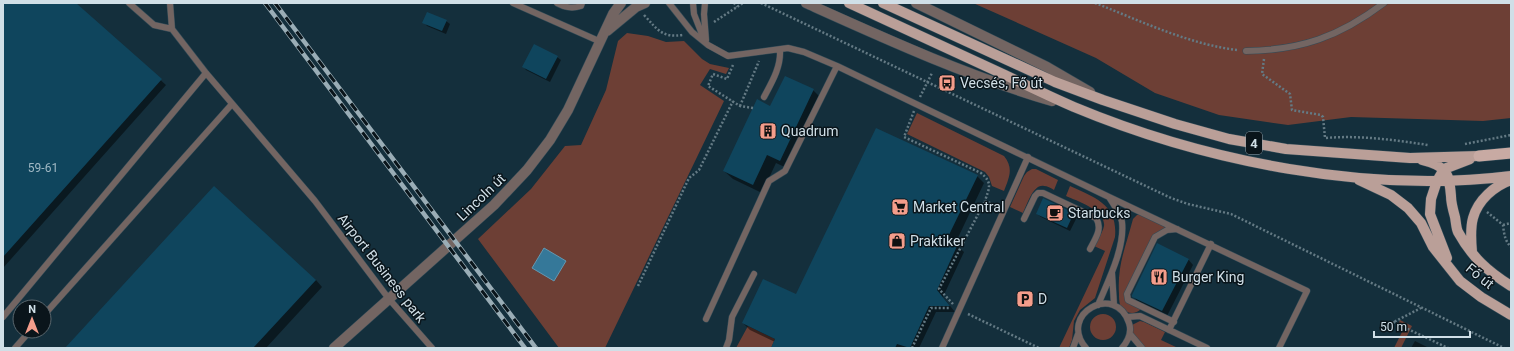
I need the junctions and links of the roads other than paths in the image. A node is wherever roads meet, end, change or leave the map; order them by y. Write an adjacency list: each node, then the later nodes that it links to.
1 (129, 3): 16 (lane)
2 (170, 3): 16 (lane)
3 (513, 3): 17 (lane)
4 (557, 3): 5 (lane)
5 (582, 3)
6 (621, 3): 17 (street, Lincoln út)
7 (645, 3): 17 (street, Lincoln út)
8 (669, 3): 18 (lane)
9 (692, 3): 18 (lane)
10 (705, 3): 18 (lane)
11 (806, 3): 26 (street)
12 (850, 3): 26 (main road, 4)
13 (883, 3): 24 (main road, 4)
14 (916, 3): 24 (street)
15 (1384, 3): 20 (lane)
16 (172, 29): 22 (lane, Airport Business park)
17 (603, 37): 47 (street, Lincoln út)
18 (706, 44): 19 (lane)
19 (780, 50): 21 (lane); 23 (lane)
20 (1246, 51)
21 (837, 66): 29 (lane); 54 (lane)
22 (206, 74): 25 (lane, Airport Business park); 52 (lane)
23 (764, 97)
24 (1103, 100): 30 (main road, 4)
25 (232, 104): 47 (lane, Airport Business park); 50 (lane)
26 (1075, 107): 33 (main road, 4)
27 (1511, 153): 28 (highway)
28 (1479, 156): 30 (main road); 31 (main road)
29 (1028, 157): 37 (lane); 64 (lane)
30 (1410, 158): 31 (main road, 4)
31 (1444, 170): 34 (main road); 36 (main road)
32 (1511, 176): 34 (main road)
33 (1354, 178): 36 (main road); 44 (main road, 4)
34 (1450, 180): 36 (main road); 42 (main road)
35 (1511, 180): 42 (main road)
36 (1437, 181): 44 (main road)
37 (1109, 197): 39 (lane); 43 (lane)
38 (1024, 219): 41 (lane)
39 (1179, 229): 40 (lane); 55 (lane)
40 (1210, 244): 55 (lane); 70 (lane)
41 (1090, 249)
42 (1472, 254): 46 (main road)
43 (1112, 271): 48 (lane); 49 (lane)
44 (1452, 271): 51 (main road, Fő út / 4)
45 (754, 274): 63 (lane)
46 (1511, 286)
47 (389, 299): 61 (street, Lincoln út); 62 (lane, Airport Business park)
48 (1098, 305): 49 (lane); 57 (lane)
49 (1114, 305): 53 (lane)
50 (52, 306)
51 (1511, 316)
52 (3, 317)
53 (1127, 317): 56 (lane); 58 (lane)
54 (706, 319)
55 (1174, 322): 56 (lane)
56 (1170, 330): 69 (lane)
57 (1078, 334): 65 (lane); 66 (lane)
58 (1130, 334): 67 (lane); 68 (lane)
59 (23, 339): 60 (lane)
60 (15, 348)
61 (334, 348)
62 (432, 348)
63 (726, 348)
64 (942, 348)
65 (1073, 348)
66 (1086, 348)
67 (1122, 348)
68 (1142, 348)
69 (1207, 348)
70 (1279, 348)

